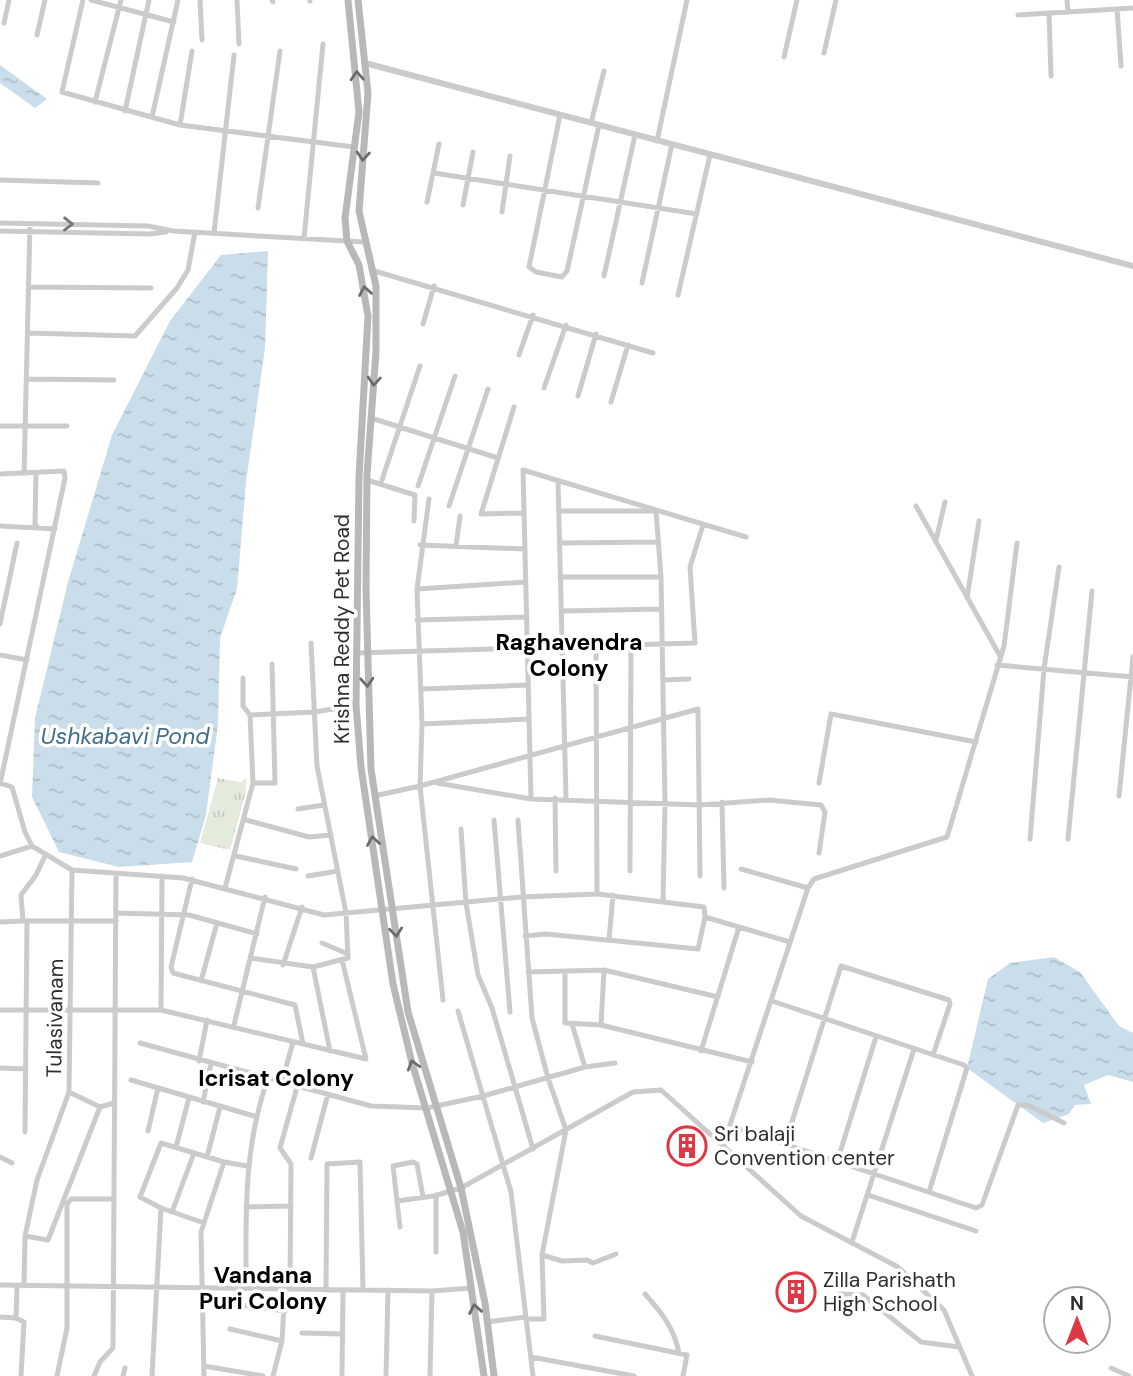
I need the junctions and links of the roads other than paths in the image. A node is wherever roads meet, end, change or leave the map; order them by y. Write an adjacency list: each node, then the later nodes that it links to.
1 (9, 0): 24 (street)
2 (45, 0): 25 (street)
3 (83, 0): 38 (street)
4 (91, 0): 16 (street)
5 (121, 0): 16 (street)
6 (149, 0): 21 (street)
7 (178, 0): 23 (street)
8 (200, 0): 26 (street)
9 (237, 0): 27 (street)
10 (348, 0): 51 (main road, Krishna Reddy Pet Road, one-way to 10)
11 (358, 0): 34 (main road, Krishna Reddy Pet Road)
12 (687, 0): 47 (street)
13 (797, 0): 33 (street)
14 (835, 0): 31 (street)
15 (1067, 0): 19 (street)
16 (119, 7): 21 (street); 38 (street)
17 (1133, 8): 18 (street)
18 (1117, 9): 19 (street); 35 (street)
19 (1068, 12): 20 (street)
20 (1049, 13): 22 (street); 37 (street)
21 (145, 15): 23 (street); 39 (street)
22 (1018, 15)
23 (174, 22): 41 (street)
24 (4, 23)
25 (37, 35)
26 (202, 40)
27 (239, 44)
28 (323, 44): 48 (street)
29 (192, 51): 43 (street)
30 (280, 51): 46 (street)
31 (824, 53)
32 (234, 55): 44 (street)
33 (784, 57)
34 (365, 63): 40 (street); 67 (main road, Krishna Reddy Pet Road, one-way to 67)
35 (1121, 66)
36 (604, 71): 42 (street)
37 (1051, 76)
38 (94, 102): 39 (street)
39 (125, 111): 41 (street)
40 (561, 115): 42 (street); 60 (street)
41 (152, 117): 43 (street)
42 (595, 124): 45 (street); 61 (street)
43 (180, 125): 44 (street)
44 (224, 132): 46 (street); 77 (street)
45 (635, 135): 47 (street); 62 (street)
46 (267, 136): 48 (street); 68 (street)
47 (657, 141): 50 (street)
48 (315, 142): 51 (street); 78 (street)
49 (439, 144): 55 (street)
50 (672, 144): 53 (street); 65 (street)
51 (354, 147): 66 (main road, Krishna Reddy Pet Road)
52 (473, 152): 56 (street)
53 (710, 155): 70 (street); 81 (street)
54 (510, 156): 59 (street)
55 (434, 173): 56 (street); 63 (street)
56 (468, 178): 59 (street); 64 (street)
57 (0, 180): 58 (street)
58 (98, 183)
59 (506, 184): 60 (street); 69 (street)
60 (546, 190): 61 (street); 61 (street)
61 (584, 195): 62 (street)
62 (619, 201): 65 (street); 83 (street)
63 (427, 202)
64 (463, 205)
65 (659, 206): 70 (street); 84 (street)
66 (345, 207): 67 (main road); 79 (main road, Krishna Reddy Pet Road)
67 (359, 207): 80 (main road, Krishna Reddy Pet Road)
68 (258, 208)
69 (502, 212)
70 (697, 214): 88 (street)
71 (0, 223): 72 (street)
72 (30, 224): 74 (street, one-way to 74); 75 (street)
73 (0, 231): 75 (street)
74 (173, 231): 75 (street); 76 (street)
75 (30, 232): 86 (street)
76 (195, 232): 77 (street); 92 (street)
77 (214, 233): 78 (street)
78 (304, 238): 79 (street)
79 (347, 241): 80 (street); 163 (main road, Krishna Reddy Pet Road, one-way to 79)
80 (364, 242): 82 (main road, Krishna Reddy Pet Road)
81 (1133, 266)
82 (370, 270): 85 (street); 106 (main road, Krishna Reddy Pet Road, one-way to 106)
83 (604, 276)
84 (642, 283)
85 (434, 286): 89 (street); 90 (street)
86 (29, 287): 87 (street); 92 (street)
87 (151, 288)
88 (678, 295)
89 (533, 315): 91 (street); 96 (street)
90 (423, 324)
91 (566, 325): 93 (street); 101 (street)
92 (28, 332): 99 (street)
93 (596, 334): 94 (street); 103 (street)
94 (628, 345): 95 (street); 104 (street)
95 (653, 353)
96 (519, 355)
97 (419, 366): 110 (street)
98 (455, 376): 111 (street)
99 (27, 379): 100 (street); 109 (street)
100 (114, 380)
101 (544, 388)
102 (488, 389): 112 (street)
103 (578, 396)
104 (611, 402)
105 (514, 407): 113 (street)
106 (371, 418): 110 (street); 117 (main road, Krishna Reddy Pet Road)
107 (0, 426): 109 (street)
108 (67, 426): 109 (street)
109 (26, 427): 116 (street)
110 (399, 428): 111 (street); 118 (street)
111 (435, 439): 112 (street); 120 (street)
112 (468, 449): 113 (street); 123 (street)
113 (498, 458): 127 (street)
114 (36, 473): 116 (street); 133 (street); 134 (street)
115 (0, 474): 116 (street)
116 (24, 474)
117 (367, 480): 130 (street); 164 (main road, Krishna Reddy Pet Road)
118 (382, 480)
119 (558, 481): 125 (street); 126 (street); 127 (street)
120 (418, 486)
121 (429, 499): 141 (street)
122 (944, 502): 136 (street)
123 (449, 506)
124 (916, 506): 136 (street)
125 (559, 511): 126 (street); 139 (street)
126 (656, 511): 131 (street); 137 (street)
127 (524, 513): 143 (street)
128 (460, 516): 142 (street)
129 (979, 521): 150 (street)
130 (414, 522)
131 (704, 525): 135 (street); 157 (street)
132 (0, 526): 133 (street)
133 (38, 528): 134 (street)
134 (55, 529): 168 (street)
135 (746, 537)
136 (936, 541): 150 (street)
137 (657, 542): 139 (street); 146 (street)
138 (17, 543): 155 (street)
139 (560, 543): 145 (street)
140 (1017, 543): 166 (street)
141 (421, 545): 142 (street); 148 (street)
142 (456, 546): 143 (street)
143 (525, 548): 147 (street)
144 (1059, 567): 171 (street)
145 (561, 577): 146 (street); 152 (street)
146 (661, 577): 151 (street)
147 (526, 582): 148 (street); 153 (street)
148 (417, 589): 154 (street)
149 (1092, 591): 172 (street)
150 (967, 598): 166 (street)
151 (662, 609): 152 (street); 157 (street)
152 (561, 611): 160 (street)
153 (527, 617): 154 (street); 161 (street)
154 (417, 620): 162 (street)
155 (0, 624)
156 (311, 643): 180 (street)
157 (662, 644): 158 (street); 176 (street)
158 (631, 645): 159 (street); 186 (street)
159 (596, 646): 160 (street); 187 (street)
160 (562, 647): 161 (street); 189 (street)
161 (527, 648): 162 (street); 177 (street)
162 (419, 651): 164 (street); 178 (street)
163 (356, 653): 164 (street); 179 (main road, Krishna Reddy Pet Road)
164 (365, 653): 196 (main road, Krishna Reddy Pet Road, one-way to 196)
165 (0, 655): 168 (street)
166 (1000, 656): 170 (street)
167 (1133, 657): 173 (street)
168 (27, 660): 192 (street)
169 (272, 664): 181 (street)
170 (997, 665): 171 (street); 188 (street)
171 (1044, 669): 172 (street); 213 (street)
172 (1085, 673): 173 (street); 214 (street)
173 (1132, 677): 197 (street)
174 (243, 678): 182 (street)
175 (689, 679): 176 (street)
176 (663, 680): 183 (street)
177 (528, 685): 178 (street); 184 (street)
178 (422, 689): 185 (street)
179 (356, 705): 180 (street); 243 (main road, Krishna Reddy Pet Road, one-way to 179)
180 (315, 712): 181 (street); 205 (street)
181 (273, 714): 182 (street); 193 (street)
182 (250, 715): 193 (street)
183 (663, 718): 186 (street); 204 (street); 206 (street)
184 (529, 719): 185 (street); 190 (street)
185 (422, 724): 195 (street)
186 (632, 727): 187 (street); 203 (street)
187 (597, 736): 189 (street); 201 (street)
188 (976, 742): 194 (street); 233 (street)
189 (564, 745): 190 (street); 199 (street)
190 (530, 755): 191 (street); 200 (street)
191 (434, 782): 195 (street); 200 (street)
192 (0, 783): 215 (street)
193 (253, 783): 208 (street)
194 (819, 783)
195 (421, 786): 196 (street); 241 (street)
196 (374, 796): 244 (main road, Krishna Reddy Pet Road)
197 (1119, 796)
198 (555, 798): 199 (street); 200 (street); 224 (street)
199 (566, 798): 201 (street)
200 (531, 799)
201 (598, 801): 203 (street); 234 (street)
202 (722, 802): 206 (street); 216 (street); 232 (street)
203 (632, 804): 204 (street); 225 (street)
204 (665, 804): 206 (street); 239 (street)
205 (324, 805): 207 (street); 212 (street)
206 (700, 805): 229 (street)
207 (298, 809)
208 (246, 820): 212 (street); 219 (street)
209 (494, 820): 238 (street)
210 (517, 820): 237 (street)
211 (461, 829): 240 (street)
212 (331, 835): 223 (street)
213 (1030, 839)
214 (1068, 839)
215 (32, 846): 217 (street); 218 (street)
216 (819, 853)
217 (46, 854): 221 (street); 251 (street)
218 (0, 856)
219 (236, 856): 222 (street); 231 (street)
220 (741, 869): 233 (street)
221 (72, 870): 226 (street); 250 (street, Tulasivanam)
222 (296, 870)
223 (338, 871): 228 (street); 246 (street)
224 (556, 871)
225 (630, 871)
226 (116, 875): 227 (street); 245 (street)
227 (162, 876): 230 (street); 247 (street)
228 (308, 876)
229 (699, 876)
230 (192, 879): 231 (street); 248 (street)
231 (225, 888): 236 (street)
232 (724, 888)
233 (808, 888): 259 (street)
234 (597, 894): 235 (street); 237 (street)
235 (612, 895): 239 (street); 258 (street)
236 (265, 897): 242 (street); 256 (street)
237 (522, 897): 238 (street); 257 (street)
238 (500, 899): 240 (street); 280 (street)
239 (663, 901): 249 (street)
240 (466, 903): 241 (street); 306 (street)
241 (433, 905): 244 (street); 272 (street)
242 (302, 907): 246 (street); 264 (street)
243 (383, 909): 244 (street); 246 (street); 317 (main road, Krishna Reddy Pet Road, one-way to 243)
244 (394, 909): 314 (main road, Krishna Reddy Pet Road, one-way to 314)
245 (116, 913): 247 (street); 252 (street)
246 (346, 913): 261 (street)
247 (163, 914): 248 (street); 277 (street)
248 (183, 915): 254 (street); 269 (street)
249 (705, 917): 255 (street); 258 (street)
250 (73, 920): 251 (street); 252 (street); 276 (street, Tulasivanam)
251 (25, 921): 253 (street); 275 (street)
252 (116, 921): 279 (street)
253 (0, 922)
254 (217, 923): 256 (street); 269 (street)
255 (739, 927): 259 (street); 271 (street)
256 (257, 934): 262 (street)
257 (525, 936): 258 (street); 267 (street)
258 (609, 940)
259 (790, 942): 273 (street)
260 (322, 943): 261 (street)
261 (348, 954): 263 (street)
262 (250, 958): 264 (street); 270 (street)
263 (342, 960): 265 (street); 292 (street)
264 (283, 965): 265 (street)
265 (313, 967): 292 (street)
266 (604, 970): 268 (street); 271 (street); 284 (street)
267 (528, 972): 268 (street); 302 (street)
268 (565, 972): 283 (street)
269 (201, 981): 270 (street)
270 (242, 992): 285 (street); 289 (street)
271 (718, 997): 291 (street)
272 (443, 1000)
273 (772, 1001): 281 (street); 295 (street)
274 (0, 1010): 275 (street)
275 (27, 1010): 276 (street); 300 (street)
276 (71, 1010): 279 (street); 308 (street, Tulasivanam)
277 (161, 1010): 279 (street); 282 (street)
278 (458, 1011): 310 (street)
279 (115, 1012): 313 (street)
280 (510, 1012)
281 (823, 1019): 286 (street); 293 (street); 324 (street)
282 (207, 1020): 285 (street); 294 (street)
283 (572, 1024): 284 (street); 298 (street)
284 (601, 1025): 291 (street)
285 (234, 1026): 287 (street)
286 (876, 1037): 290 (street); 333 (street)
287 (293, 1042): 289 (street); 304 (street)
288 (140, 1043): 294 (street)
289 (303, 1044): 292 (street)
290 (914, 1049): 293 (street); 337 (street)
291 (701, 1051): 295 (street)
292 (331, 1052)
293 (933, 1055): 339 (street)
294 (199, 1061): 297 (street)
295 (752, 1062): 320 (street)
296 (615, 1063): 298 (street)
297 (211, 1064): 301 (street); 312 (street)
298 (584, 1067): 302 (street)
299 (0, 1068): 300 (street)
300 (26, 1069): 323 (street)
301 (268, 1078): 304 (street); 318 (street)
302 (548, 1078): 306 (street); 321 (street)
303 (131, 1080): 307 (street)
304 (282, 1082): 305 (street)
305 (297, 1087): 309 (street); 346 (street)
306 (515, 1087): 310 (street); 327 (street)
307 (158, 1088): 311 (street); 322 (street)
308 (69, 1092): 315 (street); 352 (street, Tulasivanam)
309 (328, 1094): 317 (street); 331 (street)
310 (483, 1096): 314 (street); 336 (street)
311 (189, 1098): 312 (street); 326 (street)
312 (203, 1102): 316 (street)
313 (114, 1103): 315 (street); 343 (street)
314 (437, 1106): 317 (street); 338 (main road, Krishna Reddy Pet Road)
315 (100, 1107): 352 (street)
316 (220, 1107): 318 (street); 330 (street)
317 (427, 1108): 338 (main road, Krishna Reddy Pet Road)
318 (254, 1116): 335 (street)
319 (1064, 1123): 339 (street)
320 (731, 1126): 324 (street); 325 (street)
321 (566, 1130): 325 (street); 327 (street); 356 (street)
322 (148, 1131)
323 (25, 1132)
324 (785, 1144): 333 (street)
325 (723, 1146): 353 (street)
326 (176, 1147): 328 (street); 347 (street)
327 (533, 1149): 336 (street)
328 (194, 1153): 330 (street); 348 (street)
329 (0, 1157): 334 (street)
330 (207, 1157): 332 (street)
331 (311, 1158)
332 (224, 1162): 335 (street); 349 (street)
333 (837, 1162): 337 (street)
334 (12, 1163)
335 (247, 1166): 345 (street)
336 (505, 1166): 338 (street); 377 (street)
337 (875, 1174): 339 (street); 341 (street)
338 (457, 1189): 340 (street); 364 (main road, Krishna Reddy Pet Road); 378 (main road, Krishna Reddy Pet Road)
339 (929, 1192)
340 (436, 1195): 342 (street); 354 (street)
341 (868, 1195): 351 (street); 353 (street)
342 (423, 1197): 344 (street); 344 (street)
343 (114, 1199): 359 (street); 360 (street)
344 (397, 1201): 350 (street)
345 (246, 1206): 346 (street); 363 (street)
346 (290, 1206): 365 (street)
347 (161, 1208): 348 (street); 361 (street)
348 (172, 1212): 349 (street)
349 (204, 1223): 362 (street)
350 (400, 1227)
351 (976, 1231)
352 (25, 1236): 358 (street, Tulasivanam)
353 (852, 1242): 384 (street)
354 (436, 1252)
355 (616, 1254): 356 (street)
356 (542, 1255): 377 (street)
357 (0, 1285): 358 (street)
358 (21, 1286): 359 (street); 376 (street, Tulasivanam)
359 (67, 1286): 360 (street); 391 (street)
360 (113, 1287): 361 (street); 392 (street)
361 (158, 1287): 362 (street); 394 (street)
362 (202, 1288): 363 (street); 387 (street)
363 (246, 1288): 365 (street)
364 (471, 1288): 370 (street); 401 (main road, Krishna Reddy Pet Road, one-way to 364)
365 (287, 1289): 366 (street); 374 (street)
366 (326, 1290): 367 (street); 368 (street)
367 (343, 1290): 368 (street); 381 (street)
368 (363, 1290): 369 (street)
369 (388, 1290): 370 (street); 399 (street)
370 (432, 1291): 400 (street)
371 (645, 1294): 385 (street)
372 (841, 1294): 384 (street)
373 (241, 1305): 374 (street)
374 (285, 1311): 383 (street)
375 (0, 1317): 376 (street)
376 (16, 1318): 390 (street, Tulasivanam)
377 (526, 1318): 378 (street); 386 (street)
378 (487, 1322): 402 (main road, Krishna Reddy Pet Road)
379 (230, 1329): 383 (street)
380 (302, 1333): 381 (street)
381 (342, 1334): 398 (street)
382 (595, 1336): 385 (street)
383 (282, 1341): 397 (street)
384 (959, 1347): 406 (street)
385 (679, 1353): 405 (street)
386 (531, 1357): 403 (street); 404 (street)
387 (204, 1366): 395 (street); 396 (street)
388 (125, 1368): 393 (street)
389 (1111, 1368): 407 (street)
390 (21, 1376)
391 (57, 1376)
392 (94, 1376)
393 (123, 1376)
394 (152, 1376)
395 (204, 1376)
396 (263, 1376)
397 (273, 1376)
398 (342, 1376)
399 (386, 1376)
400 (430, 1376)
401 (484, 1376)
402 (494, 1376)
403 (533, 1376)
404 (634, 1376)
405 (682, 1376)
406 (972, 1376)
407 (1129, 1376)

